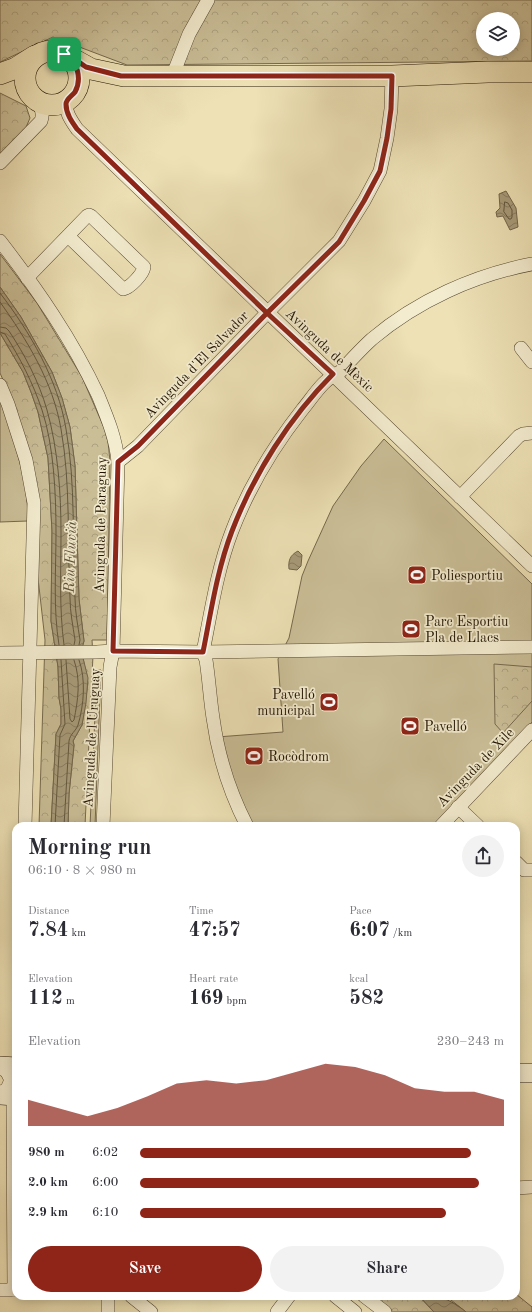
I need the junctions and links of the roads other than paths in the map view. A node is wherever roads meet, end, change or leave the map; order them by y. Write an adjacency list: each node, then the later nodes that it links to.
1 (208, 0): 8 (street)
2 (64, 54): 3 (main road); 6 (main road); 11 (main road)
3 (36, 56): 5 (main road); 10 (main road)
4 (532, 72): 7 (main road)
5 (0, 74)
6 (124, 76): 8 (main road); 11 (main road)
7 (392, 76): 8 (main road); 17 (street, Avinguda d'El Salvador)
8 (172, 77)
9 (0, 83): 10 (main road)
10 (33, 97): 11 (main road); 12 (street)
11 (68, 99): 17 (street, Avinguda de Mèxic)
12 (0, 163)
13 (68, 236): 13 (street); 16 (street)
14 (0, 241): 16 (street, Avinguda de Paraguay)
15 (532, 264): 20 (street)
16 (27, 278): 23 (street, Avinguda de Paraguay)
17 (267, 313): 20 (street, Avinguda de Mèxic); 23 (street, Avinguda d'El Salvador)
18 (522, 348): 19 (street)
19 (532, 362)
20 (333, 374): 24 (street, Avinguda de Mèxic); 28 (street)
21 (0, 385): 30 (street)
22 (532, 434): 24 (street)
23 (118, 462): 27 (street, Avinguda de Paraguay)
24 (460, 497): 25 (street, Avinguda de Mèxic)
25 (532, 566)
26 (532, 647): 28 (street)
27 (113, 651): 28 (street); 30 (street); 34 (street, Avinguda de l'Uruguay)
28 (203, 652): 35 (street)
29 (0, 653): 30 (street)
30 (33, 653): 33 (street)
31 (532, 730): 32 (street, Avinguda de Xile)
32 (458, 807): 36 (street, Avinguda de Xile); 37 (street)
33 (24, 822)
34 (103, 822)
35 (245, 822)
36 (445, 822)
37 (474, 822)
38 (520, 866): 39 (street)
39 (532, 870)
40 (0, 1066): 41 (main road); 44 (street)
41 (12, 1067)
42 (532, 1073): 43 (main road)
43 (520, 1074)
44 (0, 1094): 45 (main road)
45 (12, 1096)
46 (532, 1187): 47 (street)
47 (520, 1188)
48 (0, 1290): 49 (street)
49 (12, 1290)
50 (108, 1300): 56 (street)
51 (136, 1300): 57 (street)
52 (286, 1300): 58 (street)
53 (338, 1300): 55 (street)
54 (369, 1300): 59 (street)
55 (349, 1310)
56 (108, 1312)
57 (151, 1312)
58 (277, 1312)
59 (385, 1312)

